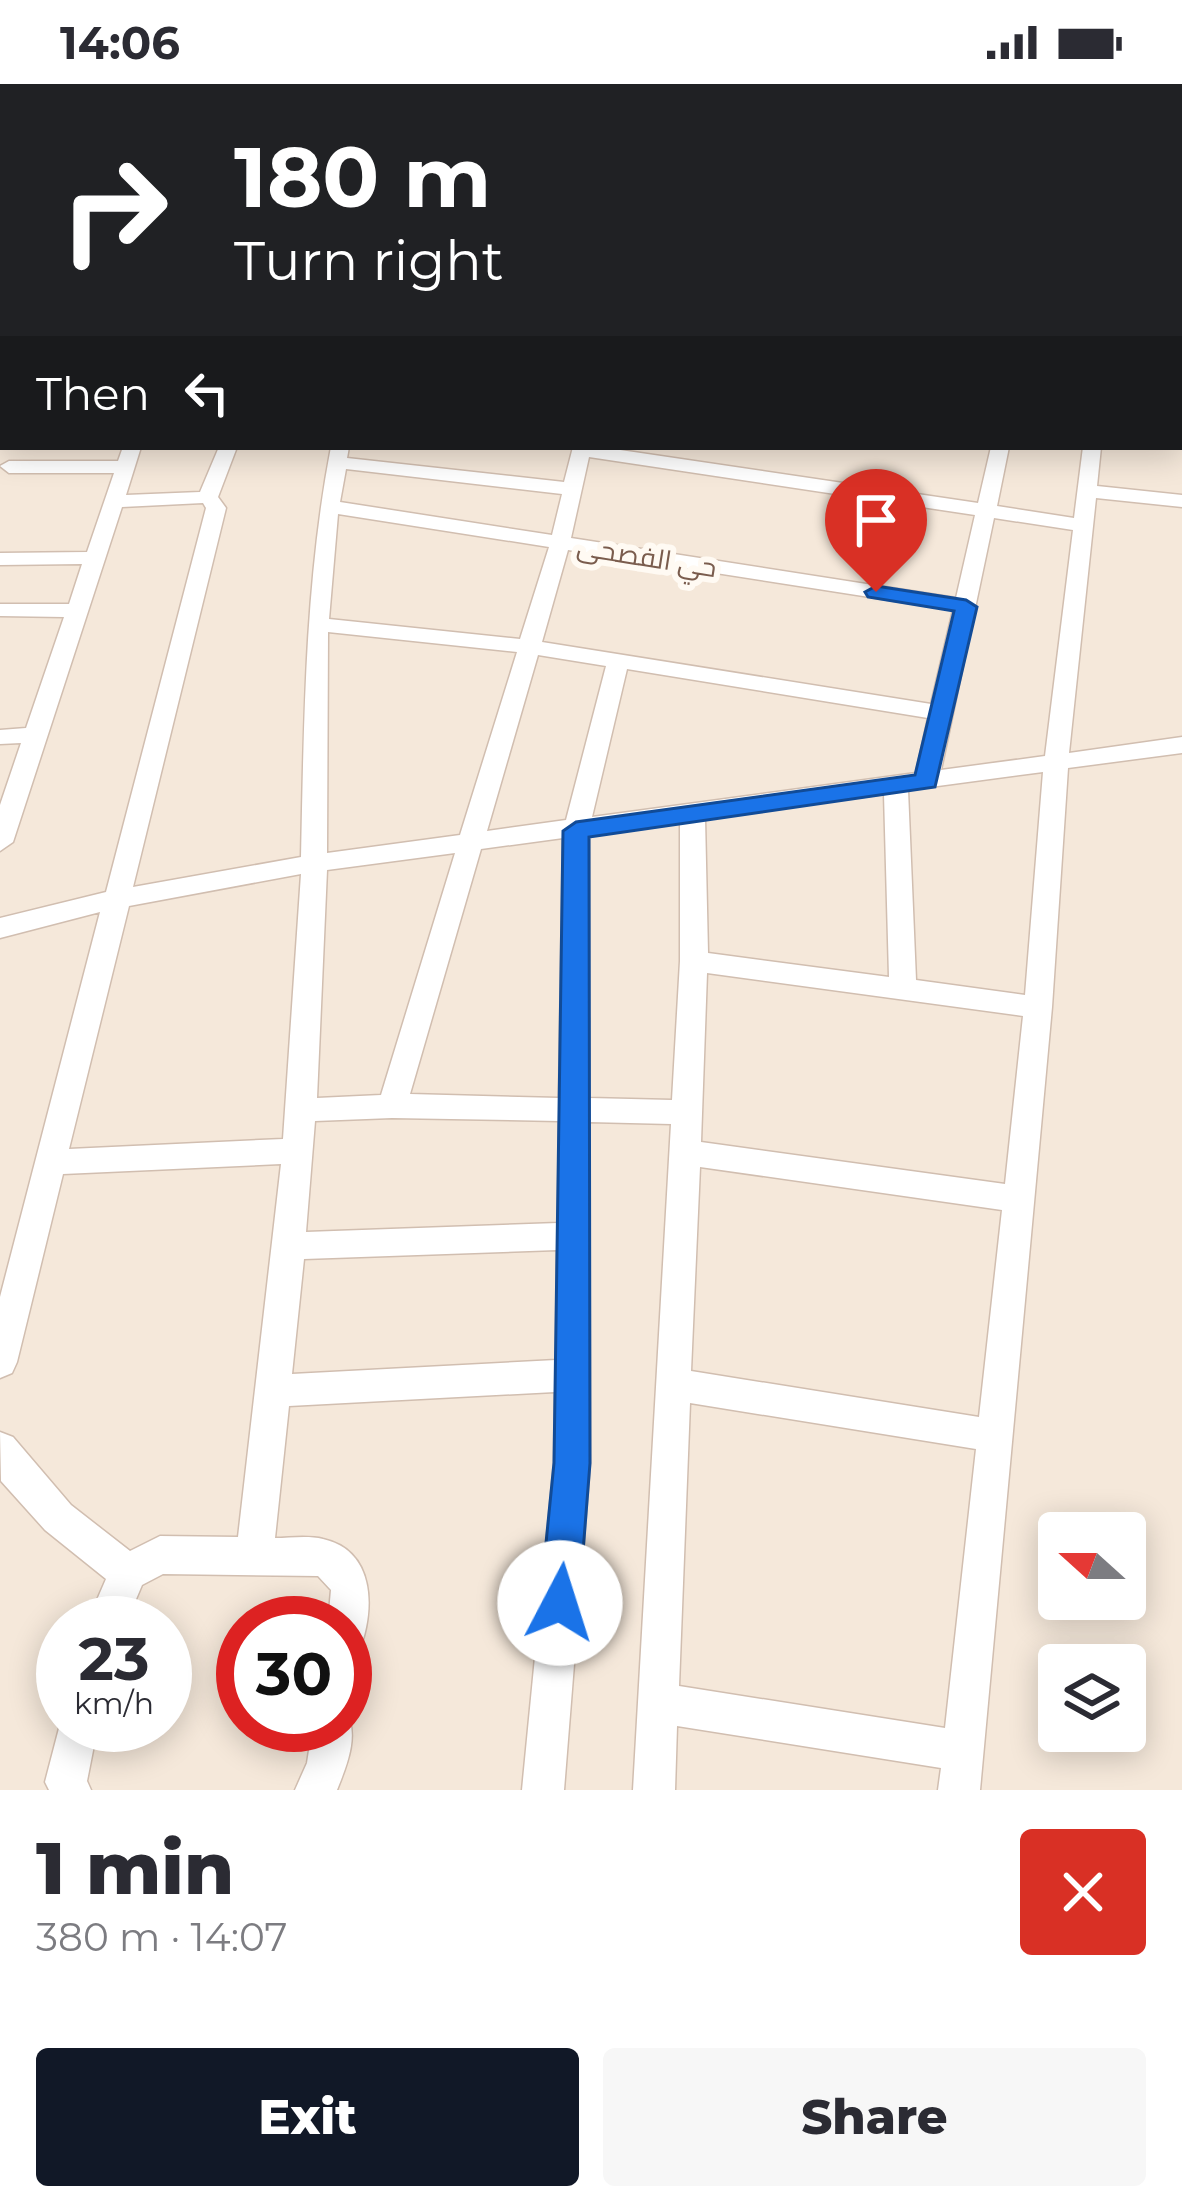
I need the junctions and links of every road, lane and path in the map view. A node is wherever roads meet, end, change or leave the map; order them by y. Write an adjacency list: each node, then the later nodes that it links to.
1 (227, 450): 13 (street)
2 (412, 450): 9 (street)
3 (582, 450): 11 (street)
4 (589, 450): 17 (street)
5 (999, 450): 17 (street)
6 (1092, 450): 12 (street)
7 (338, 455): 9 (street); 16 (street)
8 (128, 457): 10 (street); 15 (street)
9 (406, 470): 11 (street)
10 (5, 475)
11 (573, 488): 19 (street)
12 (1086, 490): 14 (street); 18 (street)
13 (208, 497): 15 (street); 40 (street)
14 (1182, 501)
15 (111, 502): 20 (street)
16 (328, 506): 19 (street, حي الفصحى); 25 (street)
17 (986, 510): 18 (street); 22 (street)
18 (1082, 525): 32 (street)
19 (560, 543): 22 (street, حي الفصحى); 26 (street)
20 (93, 557): 21 (street); 24 (street)
21 (0, 559)
22 (966, 607): 28 (street)
23 (0, 610): 24 (street)
24 (75, 611): 29 (street)
25 (319, 624): 26 (street); 39 (street)
26 (526, 646): 27 (street); 38 (street)
27 (618, 661): 28 (street); 36 (street)
28 (942, 712): 33 (street)
29 (35, 735): 30 (street); 37 (street)
30 (0, 737)
31 (1182, 746): 32 (street)
32 (1056, 762): 33 (street); 44 (street)
33 (926, 781): 34 (street)
34 (896, 785): 35 (street); 43 (street)
35 (692, 814): 36 (street); 42 (street)
36 (576, 831): 38 (street); 47 (street)
37 (1, 835)
38 (470, 844): 39 (street); 45 (street)
39 (315, 863): 40 (street); 46 (street)
40 (116, 899): 41 (street); 51 (street)
41 (0, 928)
42 (694, 961): 43 (street); 48 (street)
43 (903, 992): 44 (street)
44 (1038, 1007): 52 (street)
45 (392, 1106): 46 (street); 47 (street)
46 (305, 1110): 49 (street)
47 (572, 1111): 48 (street); 53 (street)
48 (685, 1112): 50 (street)
49 (300, 1151): 51 (street); 54 (street)
50 (683, 1152): 52 (street); 57 (street)
51 (50, 1162): 55 (street)
52 (1016, 1199): 59 (street)
53 (572, 1236): 54 (street); 56 (street)
54 (289, 1246): 58 (street)
55 (0, 1362)
56 (572, 1375): 58 (street); 71 (street)
57 (671, 1384): 59 (street); 65 (street)
58 (274, 1390): 61 (street)
59 (996, 1436): 68 (street)
60 (0, 1449): 62 (street)
61 (254, 1556): 62 (street); 64 (street)
62 (129, 1572): 63 (street)
63 (118, 1596)
64 (351, 1596)
65 (658, 1703): 68 (street); 72 (street)
66 (72, 1752): 69 (street)
67 (329, 1752): 70 (street)
68 (959, 1771)
69 (64, 1787)
70 (316, 1790)
71 (543, 1790)
72 (654, 1790)

